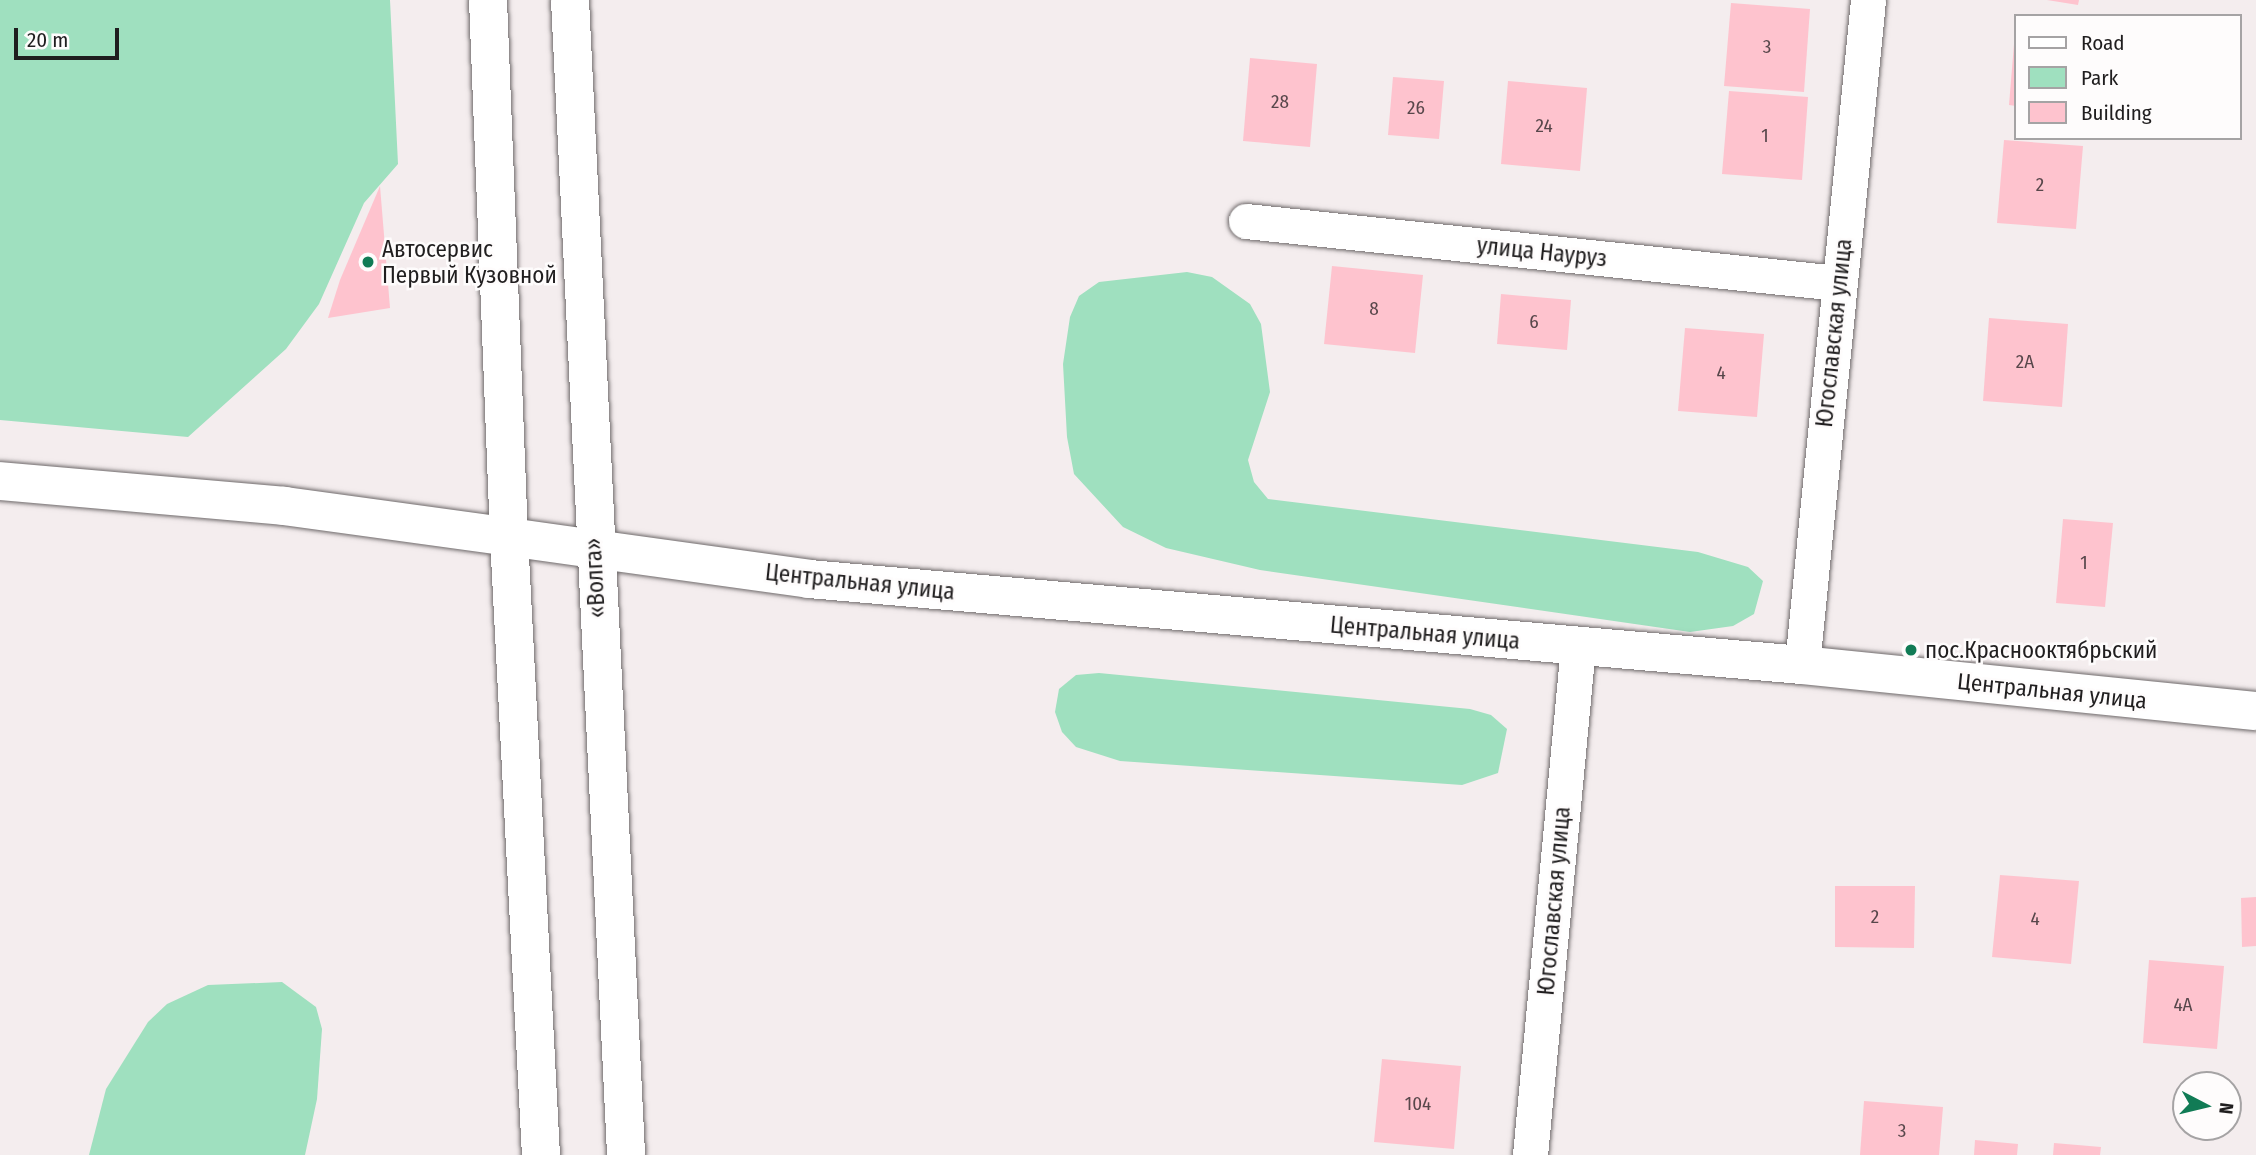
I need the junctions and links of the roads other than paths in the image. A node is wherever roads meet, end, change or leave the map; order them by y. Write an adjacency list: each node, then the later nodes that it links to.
1 (488, 0): 7 (main road)
2 (570, 0): 8 (main road, «Волга»)
3 (1868, 0): 5 (street, Югославская улица)
4 (1246, 220): 5 (street, улица Науруз)
5 (1838, 283): 10 (street, Югославская улица)
6 (0, 481): 7 (main road, Центральная улица)
7 (509, 537): 8 (main road, Центральная улица); 12 (main road)
8 (594, 550): 9 (main road, Центральная улица); 13 (main road, «Волга»)
9 (1578, 646): 10 (main road, Центральная улица); 14 (street, Югославская улица)
10 (1802, 665): 11 (main road, Центральная улица)
11 (2256, 711)
12 (541, 1155)
13 (626, 1155)
14 (1531, 1155)

